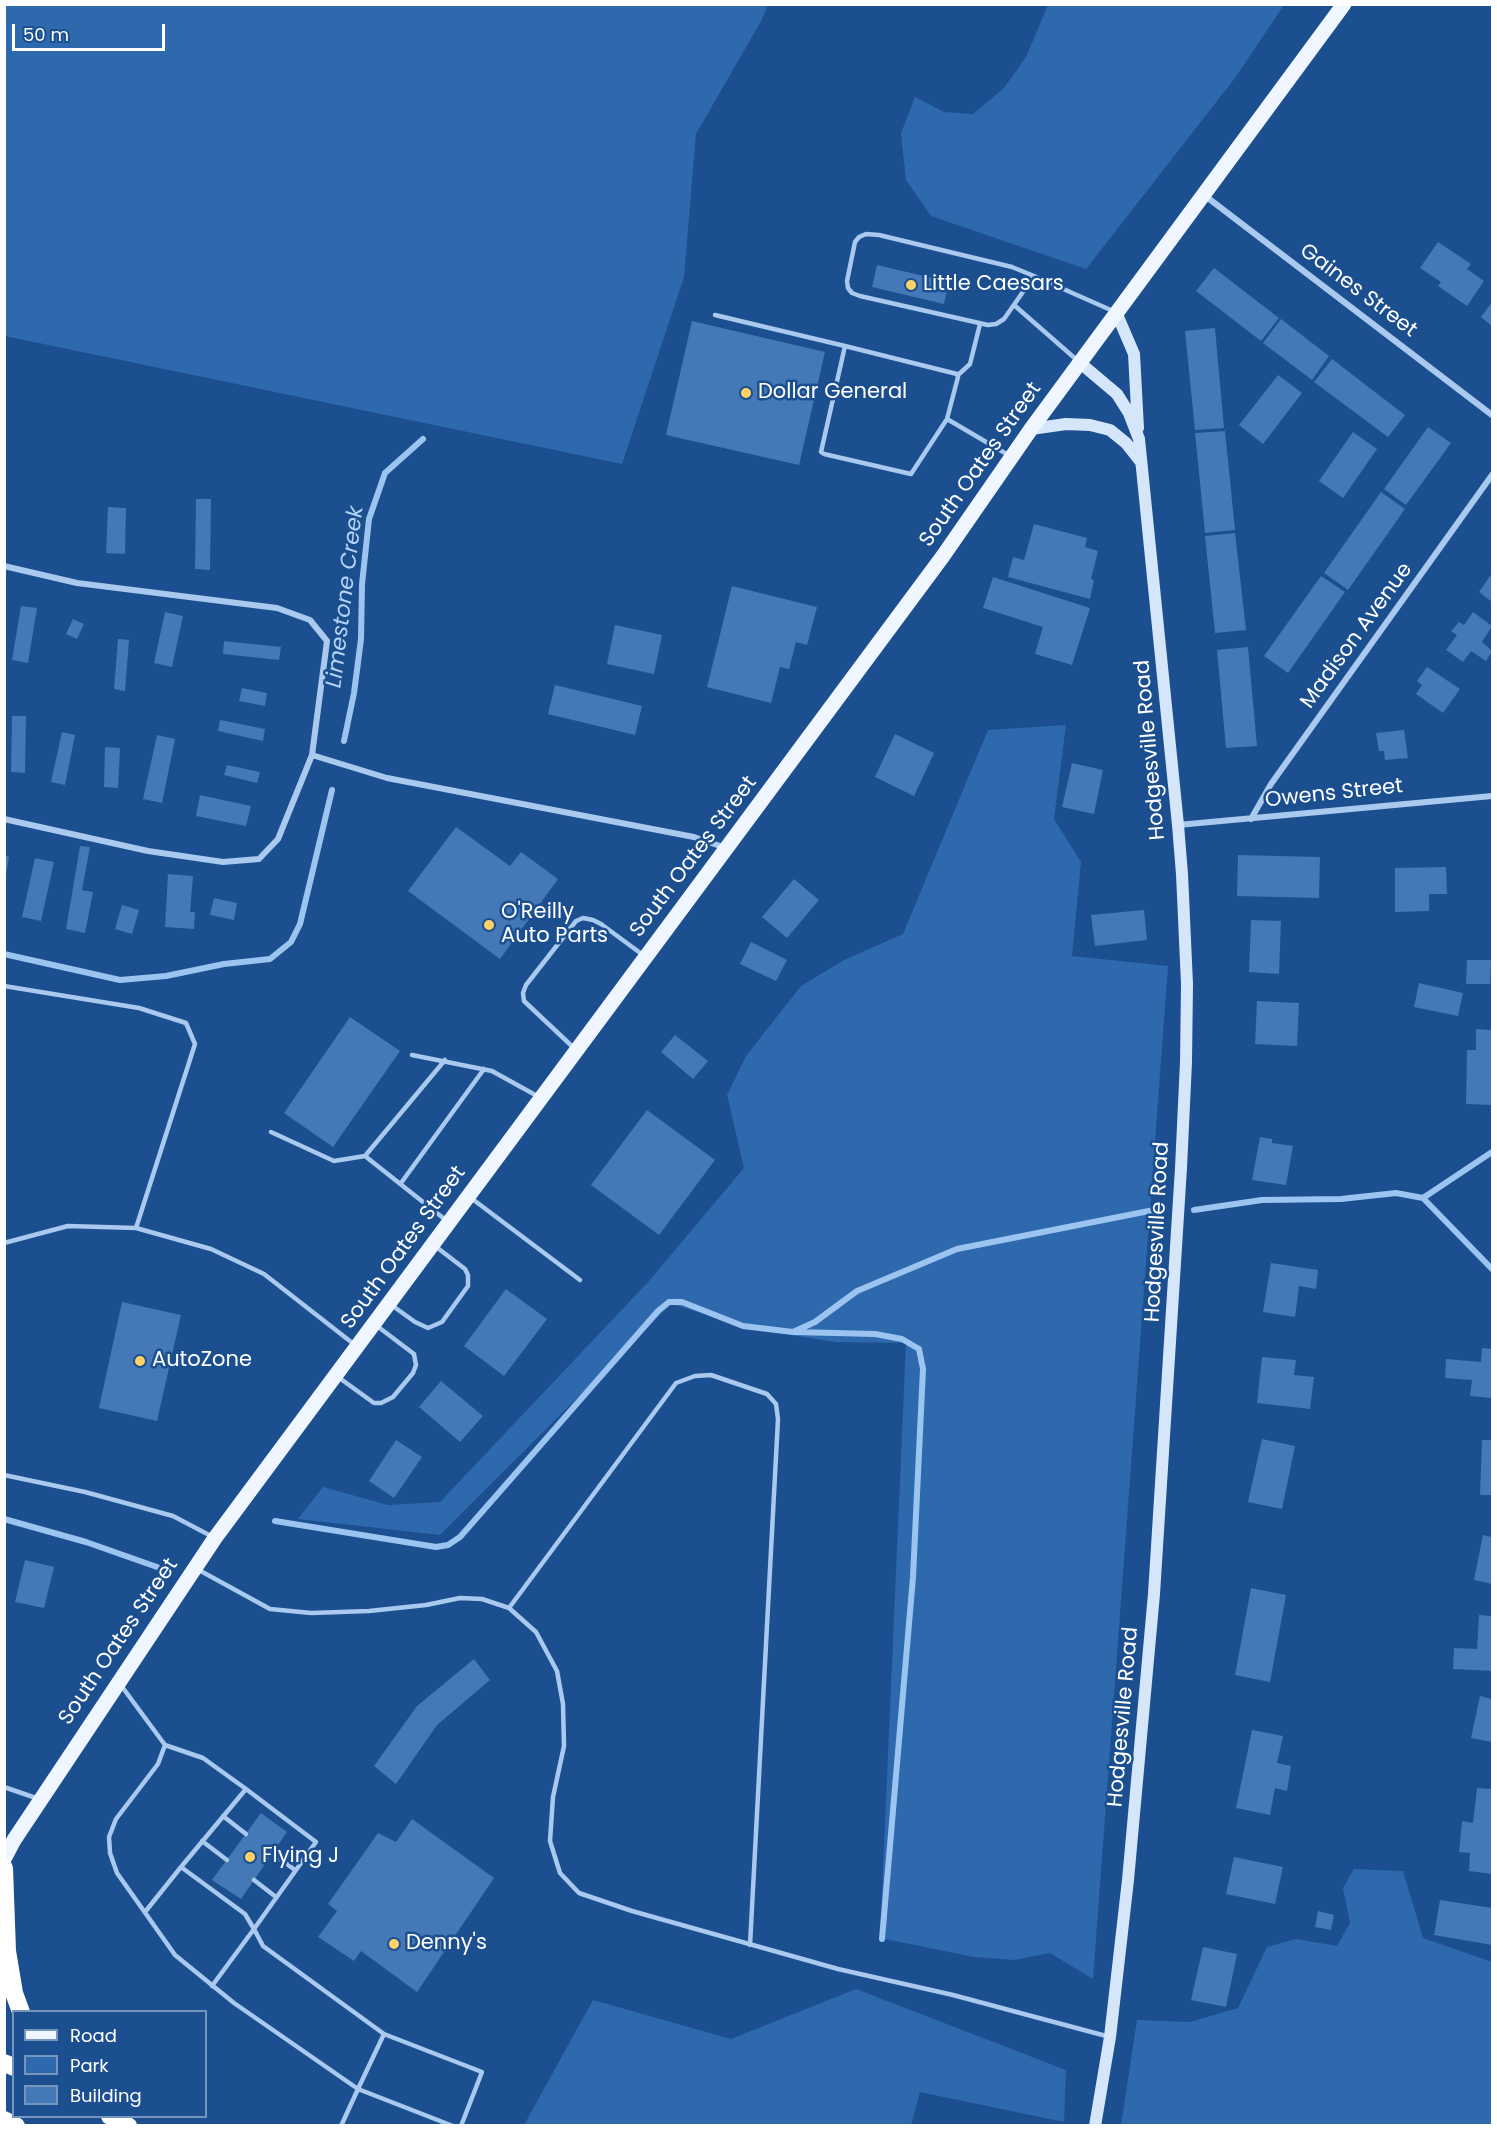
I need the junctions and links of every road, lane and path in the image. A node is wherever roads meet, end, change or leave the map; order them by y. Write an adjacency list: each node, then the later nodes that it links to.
1 (1344, 4): 2 (main road, South Oates Street)
2 (1203, 195): 5 (main road, South Oates Street); 11 (street, Gaines Street)
3 (1034, 276): 4 (lane); 5 (lane); 7 (lane)
4 (1014, 306): 7 (lane); 9 (lane)
5 (1116, 312): 9 (main road, South Oates Street); 14 (street)
6 (715, 315): 8 (lane)
7 (980, 324): 10 (lane)
8 (845, 346): 10 (lane); 12 (lane)
9 (1079, 362): 13 (main road, South Oates Street); 14 (street, Hodgesville Road)
10 (958, 375): 12 (lane)
11 (1492, 415)
12 (947, 419): 15 (lane)
13 (1030, 429): 15 (main road, South Oates Street); 16 (street)
14 (1139, 439): 16 (street, Hodgesville Road)
15 (1011, 457): 24 (main road, South Oates Street)
16 (1141, 462): 23 (street, Hodgesville Road)
17 (1492, 475): 22 (street, Madison Avenue)
18 (4, 566): 19 (street)
19 (312, 755): 21 (street); 24 (street)
20 (1492, 796): 22 (street, Owens Street)
21 (4, 819)
22 (1251, 819): 23 (street, Owens Street)
23 (1178, 825): 71 (street, Hodgesville Road)
24 (727, 848): 25 (main road, South Oates Street)
25 (646, 957): 27 (main road, South Oates Street); 27 (lane)
26 (4, 986): 37 (lane)
27 (577, 1050): 31 (main road, South Oates Street)
28 (412, 1055): 29 (lane)
29 (446, 1060): 30 (lane); 33 (lane)
30 (484, 1069): 31 (lane); 34 (lane)
31 (541, 1098): 35 (main road, South Oates Street)
32 (271, 1132): 33 (lane)
33 (365, 1156): 34 (lane)
34 (401, 1183): 36 (lane)
35 (468, 1196): 36 (main road, South Oates Street); 40 (lane)
36 (449, 1223): 39 (main road, South Oates Street)
37 (136, 1228): 38 (lane); 43 (lane)
38 (4, 1243)
39 (433, 1245): 41 (main road, South Oates Street); 41 (lane)
40 (580, 1280)
41 (389, 1303): 42 (main road, South Oates Street)
42 (374, 1324): 43 (main road, South Oates Street); 44 (lane)
43 (357, 1347): 44 (main road, South Oates Street)
44 (336, 1376): 46 (main road, South Oates Street)
45 (4, 1475): 46 (lane)
46 (215, 1538): 47 (main road, South Oates Street)
47 (194, 1567): 48 (lane); 49 (main road, South Oates Street)
48 (509, 1608): 67 (lane); 67 (lane)
49 (118, 1682): 50 (lane); 53 (main road, South Oates Street)
50 (165, 1745): 52 (lane); 65 (lane)
51 (4, 1787): 53 (lane)
52 (246, 1789): 54 (lane); 62 (lane)
53 (41, 1800): 58 (main road, South Oates Street)
54 (223, 1816): 55 (lane); 56 (lane)
55 (246, 1834)
56 (202, 1841): 59 (lane); 60 (lane)
57 (272, 1853): 62 (lane)
58 (4, 1859)
59 (227, 1860)
60 (181, 1867): 65 (lane); 66 (lane)
61 (4, 1868): 69 (highway)
62 (295, 1870): 64 (lane)
63 (254, 1880): 64 (lane)
64 (276, 1897): 66 (lane)
65 (145, 1912): 68 (lane)
66 (254, 1929): 68 (lane); 70 (lane)
67 (750, 1944): 71 (lane)
68 (212, 1986): 72 (lane)
69 (20, 2010)
70 (384, 2034): 72 (lane); 79 (lane)
71 (1110, 2037): 80 (street, Hodgesville Road)
72 (358, 2089): 77 (lane); 78 (lane)
73 (114, 2118): 76 (highway)
74 (4, 2120): 75 (highway)
75 (16, 2126)
76 (128, 2126)
77 (341, 2126)
78 (453, 2126)
79 (461, 2126)
80 (1095, 2126)

